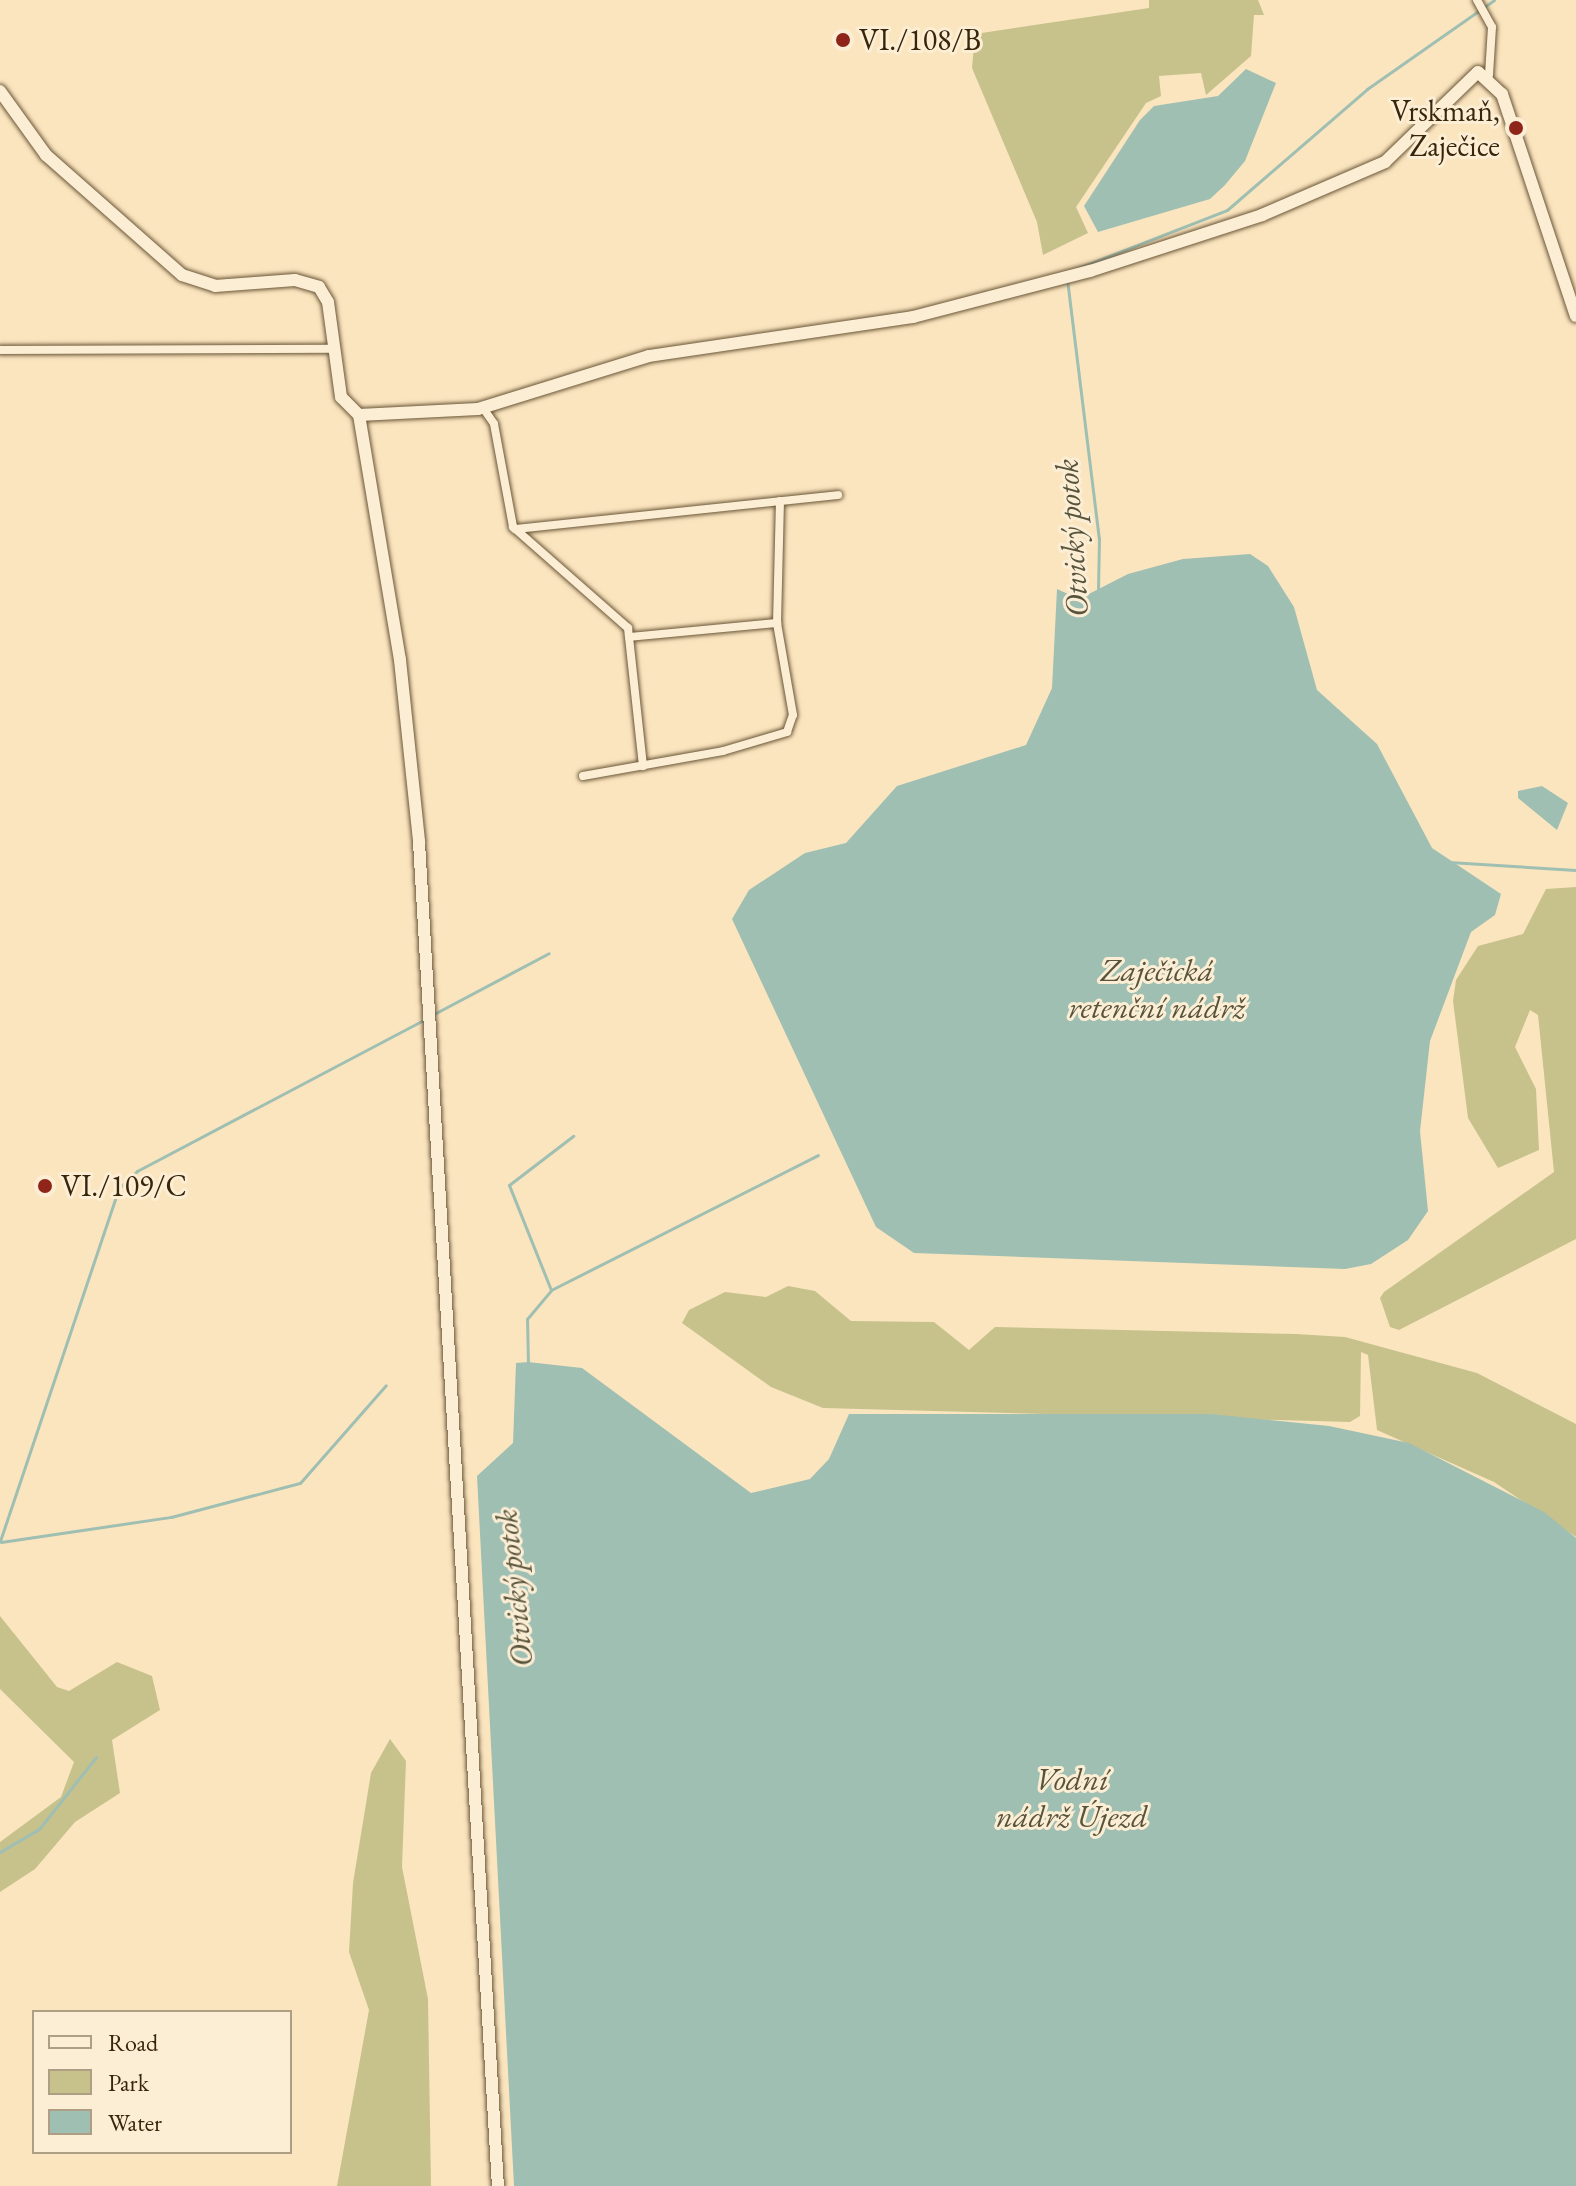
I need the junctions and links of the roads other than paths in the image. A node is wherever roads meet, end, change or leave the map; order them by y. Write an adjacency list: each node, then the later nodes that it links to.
1 (1481, 8): 2 (street)
2 (1489, 75): 4 (street); 7 (street)
3 (0, 91): 5 (street)
4 (1576, 316)
5 (334, 349): 6 (street); 8 (street)
6 (0, 350)
7 (483, 408): 8 (street); 11 (street)
8 (359, 415): 16 (street)
9 (838, 495): 10 (street)
10 (780, 501): 11 (street); 12 (street)
11 (515, 529): 13 (street)
12 (777, 623): 13 (street); 14 (street)
13 (629, 637): 14 (street)
14 (643, 766): 15 (street)
15 (583, 776)
16 (498, 2186)

